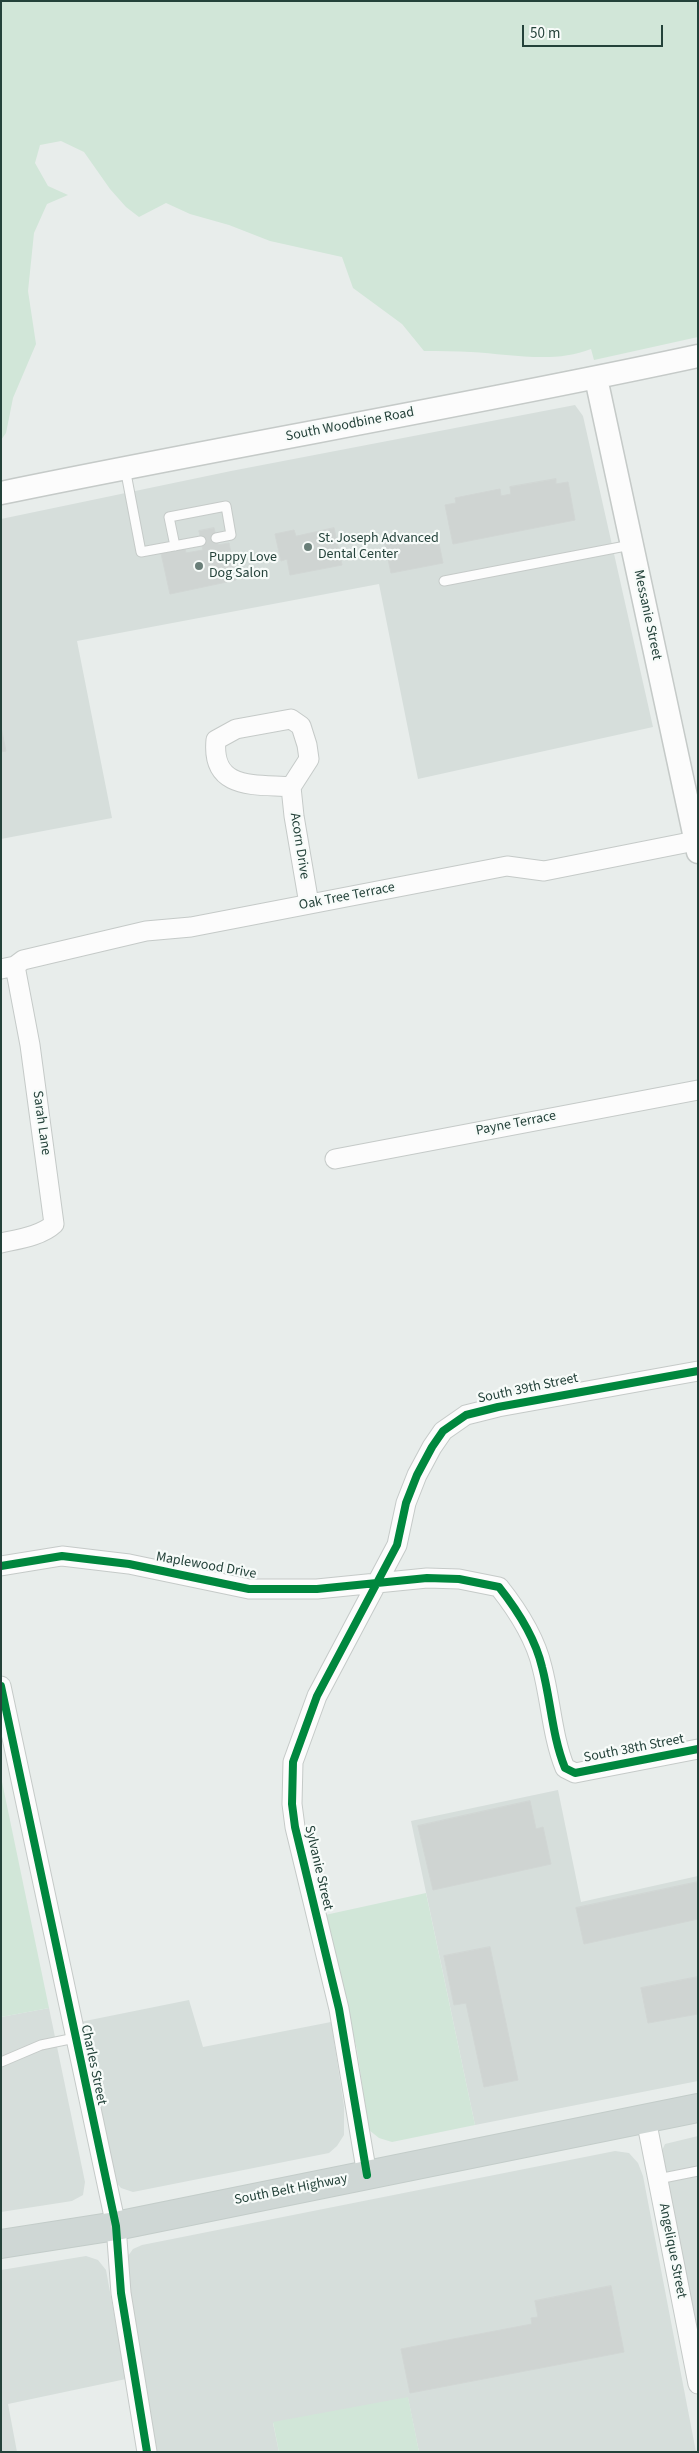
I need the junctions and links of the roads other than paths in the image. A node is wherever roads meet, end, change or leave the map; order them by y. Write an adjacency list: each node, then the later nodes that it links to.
1 (698, 356): 2 (street, South Woodbine Road)
2 (596, 378): 3 (street, South Woodbine Road); 7 (street, Messanie Street)
3 (125, 468): 4 (street, South Woodbine Road); 8 (lane)
4 (1, 493)
5 (216, 538): 8 (lane)
6 (201, 541): 8 (lane)
7 (632, 545): 9 (lane); 11 (street, Messanie Street)
8 (174, 546)
9 (444, 581)
10 (291, 787): 10 (street); 12 (street, Acorn Drive)
11 (697, 847): 12 (street, Oak Tree Terrace)
12 (309, 904): 13 (street, Oak Tree Terrace)
13 (8, 967): 16 (street, Sarah Lane)
14 (698, 1090): 15 (street, Payne Terrace)
15 (335, 1159)
16 (1, 1243)
17 (698, 1371): 19 (street, South 39th Street)
18 (1, 1566): 19 (street, Maplewood Drive)
19 (378, 1582): 22 (street, Maplewood Drive); 28 (street, Sylvanie Street)
20 (1, 1686): 23 (street, Charles Street)
21 (698, 1749): 22 (street, South 38th Street)
22 (575, 1773)
23 (75, 2038): 24 (lane); 30 (street, Charles Street)
24 (1, 2062)
25 (698, 2108): 26 (main road, South Belt Highway)
26 (646, 2119): 28 (main road, South Belt Highway); 29 (street, Angelique Street)
27 (698, 2172): 29 (lane)
28 (367, 2175): 30 (main road, South Belt Highway)
29 (658, 2179): 32 (street, Angelique Street)
30 (116, 2226): 31 (main road, South Belt Highway); 33 (street, Charles Street)
31 (1, 2244)
32 (698, 2384)
33 (147, 2452)

